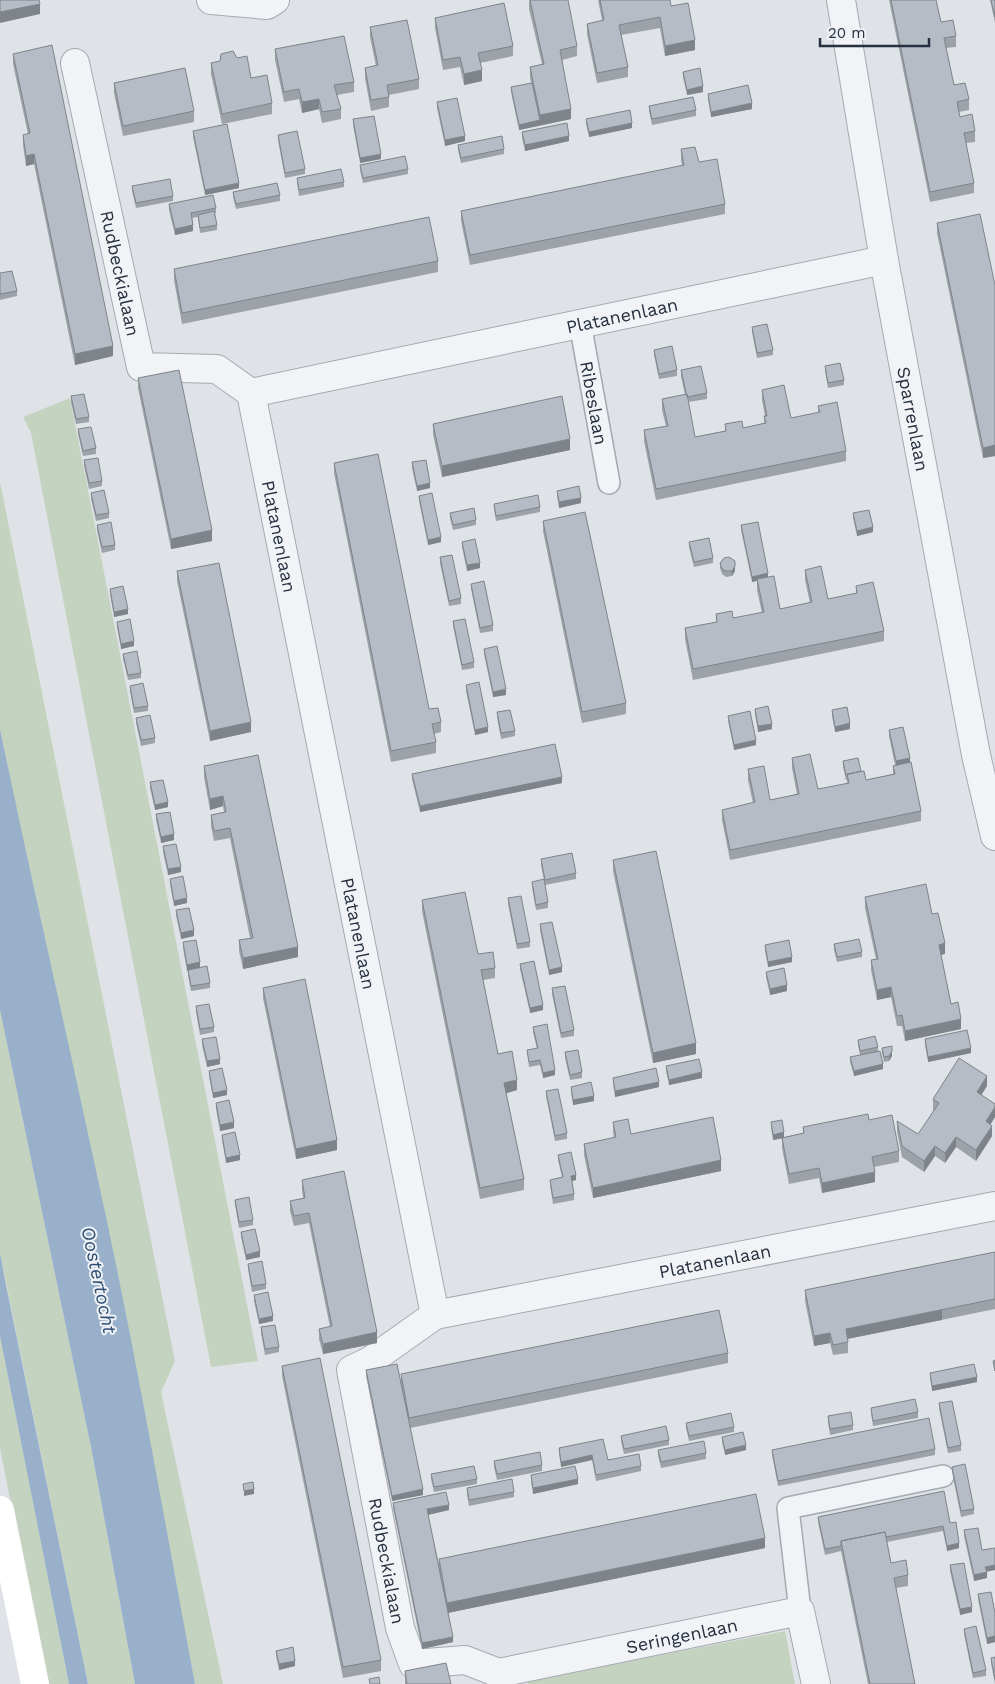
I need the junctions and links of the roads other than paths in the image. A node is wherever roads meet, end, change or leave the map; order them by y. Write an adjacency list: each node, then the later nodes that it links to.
1 (211, 0): 2 (street)
2 (275, 0)
3 (841, 0): 5 (street, Sparrenlaan)
4 (75, 63): 7 (street, Rudbeckialaan)
5 (884, 260): 6 (street, Platanenlaan); 9 (street, Sparrenlaan)
6 (580, 323): 7 (street, Platanenlaan); 8 (lane, Ribeslaan)
7 (251, 393): 11 (street, Platanenlaan)
8 (609, 483)
9 (995, 836)
10 (995, 1206): 11 (street, Platanenlaan)
11 (435, 1315): 12 (street, Platanenlaan)
12 (351, 1370): 16 (street, Rudbeckialaan)
13 (943, 1476): 15 (lane)
14 (0, 1510): 17 (main road)
15 (800, 1611): 16 (street, Seringenlaan); 18 (street)
16 (500, 1679)
17 (35, 1684)
18 (816, 1684)

